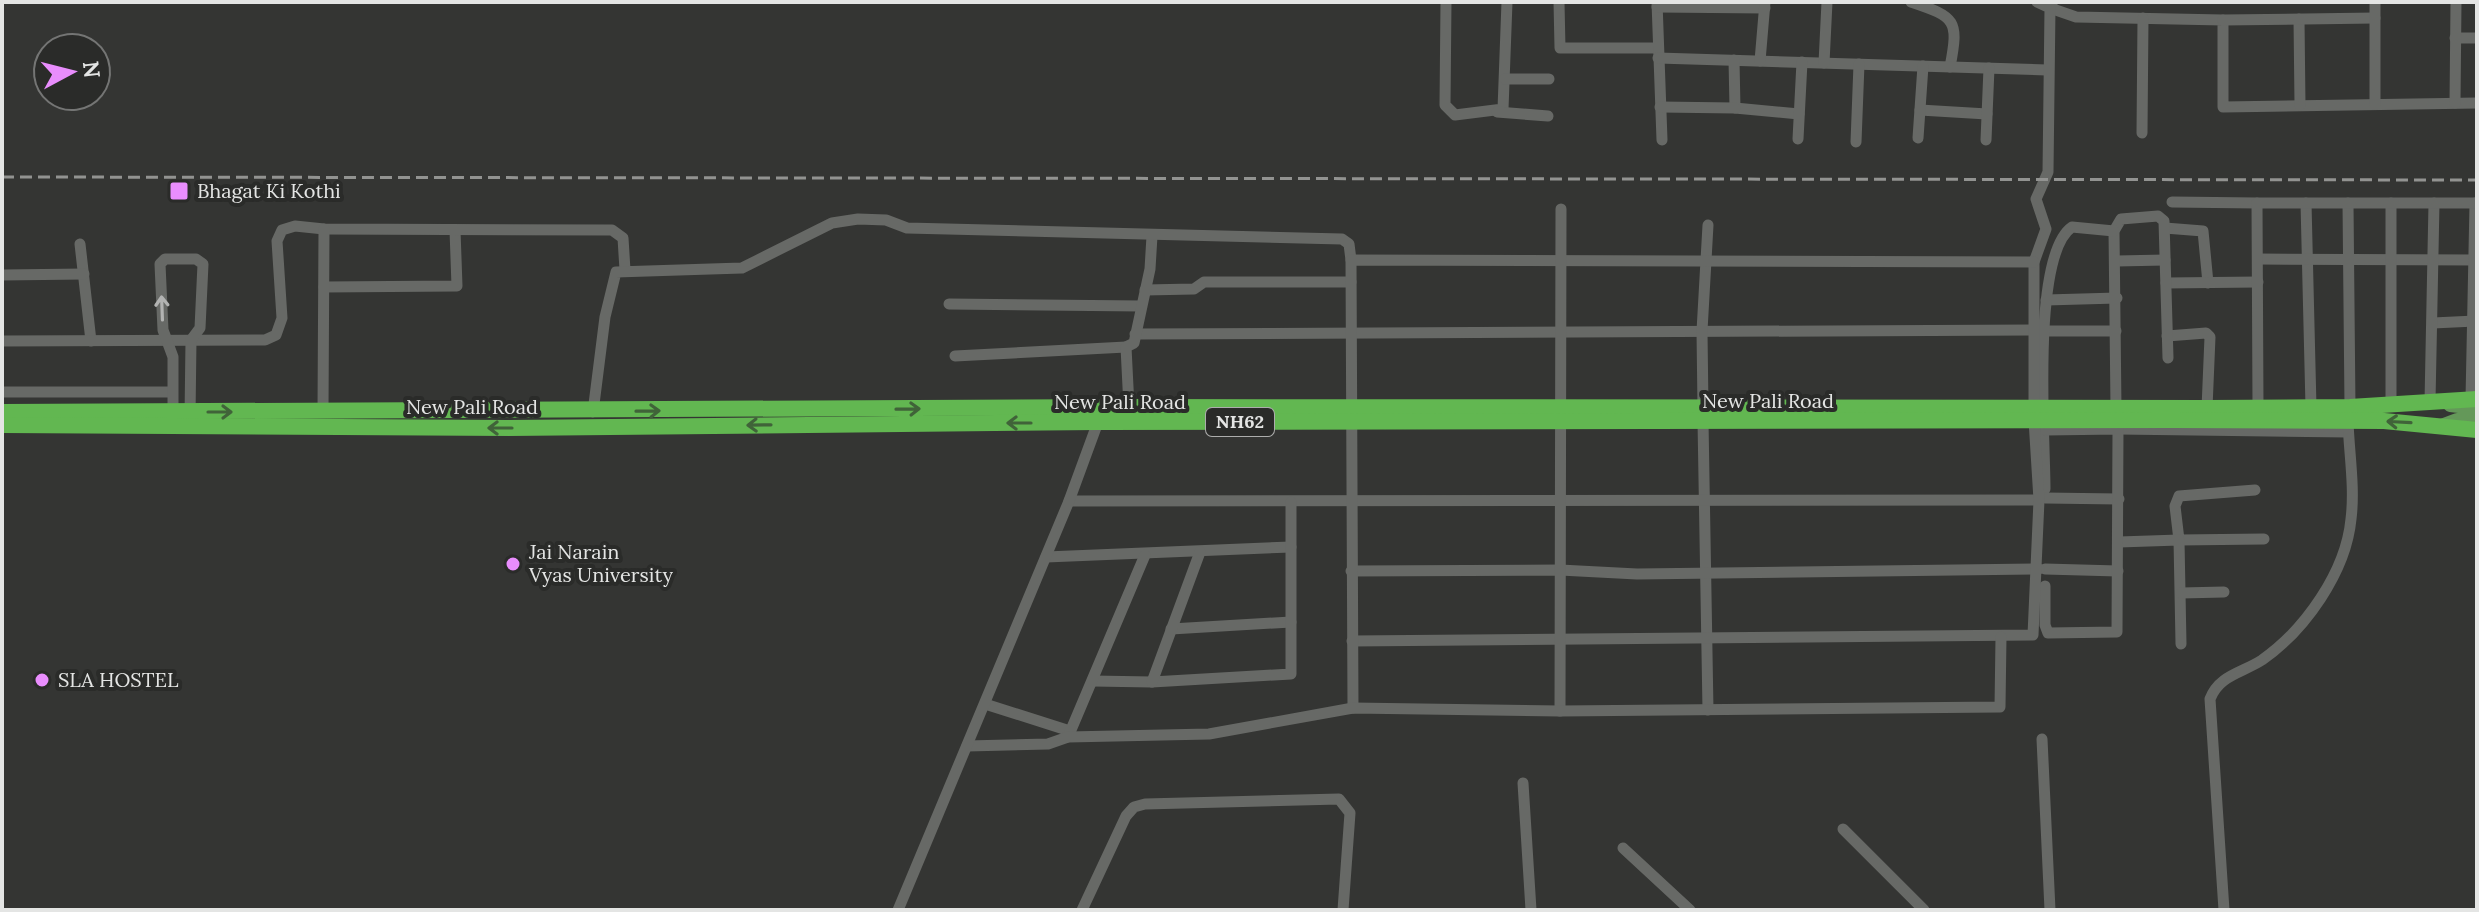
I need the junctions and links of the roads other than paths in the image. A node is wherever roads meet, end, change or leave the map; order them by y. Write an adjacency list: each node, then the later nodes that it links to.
1 (1446, 2): 39 (street)
2 (1507, 2): 30 (street)
3 (1559, 2): 20 (street)
4 (1827, 2): 24 (street)
5 (1911, 2): 27 (street)
6 (2037, 2): 12 (street)
7 (2079, 2): 13 (street)
8 (2375, 2): 15 (street)
9 (2456, 2): 18 (street)
10 (1657, 4): 11 (street); 20 (street)
11 (1765, 5): 22 (street)
12 (2051, 5): 13 (street); 29 (street)
13 (2076, 17): 14 (street)
14 (2143, 18): 17 (street); 43 (street)
15 (2375, 18): 16 (street); 34 (street)
16 (2299, 19): 17 (street); 35 (street)
17 (2223, 20): 35 (street)
18 (2455, 38): 19 (street); 32 (street)
19 (2477, 38)
20 (1658, 53): 21 (street); 36 (street)
21 (1734, 60): 22 (street); 37 (street)
22 (1760, 61): 23 (street)
23 (1802, 62): 24 (street); 40 (street)
24 (1824, 63): 25 (street)
25 (1859, 64): 26 (street); 48 (street)
26 (1923, 66): 27 (street); 38 (street)
27 (1950, 67): 28 (street)
28 (1989, 68): 29 (street); 41 (street)
29 (2047, 70): 74 (street)
30 (1505, 79): 31 (street); 39 (street)
31 (1549, 79)
32 (2455, 103): 33 (street); 34 (street)
33 (2477, 103)
34 (2375, 104): 35 (street)
35 (2300, 105)
36 (1660, 107): 37 (street); 46 (street)
37 (1735, 108): 40 (street)
38 (1920, 110): 41 (street); 44 (street)
39 (1497, 112): 42 (street)
40 (1799, 114): 45 (street)
41 (1987, 114): 47 (street)
42 (1548, 116)
43 (2142, 133)
44 (1918, 138)
45 (1798, 139)
46 (1662, 140)
47 (1986, 140)
48 (1856, 142)
49 (2172, 202): 50 (street)
50 (2257, 203): 51 (street); 64 (street)
51 (2306, 203): 52 (street); 65 (street)
52 (2348, 203): 53 (street); 68 (street)
53 (2391, 203): 54 (street); 69 (street)
54 (2434, 203): 55 (street); 70 (street)
55 (2476, 203): 71 (street)
56 (1561, 209): 73 (street)
57 (1708, 225): 75 (street)
58 (2165, 228): 61 (street); 67 (street); 82 (street)
59 (324, 229): 60 (street); 83 (street); 99 (street)
60 (455, 230): 76 (street); 83 (street)
61 (2114, 231): 72 (street); 86 (street)
62 (1152, 236): 66 (street); 76 (street); 84 (street)
63 (80, 244): 77 (street)
64 (2258, 259): 65 (street); 80 (street)
65 (2307, 259): 68 (street); 111 (street)
66 (1351, 260): 73 (street); 79 (street)
67 (2165, 260): 72 (street); 81 (street)
68 (2350, 260): 69 (street); 122 (street)
69 (2391, 260): 70 (street); 108 (street)
70 (2434, 260): 71 (street); 90 (street)
71 (2476, 260): 89 (street)
72 (2117, 261): 85 (street)
73 (1561, 262): 75 (street); 93 (street)
74 (2034, 262): 75 (street); 91 (street)
75 (1704, 263): 94 (street)
76 (625, 270): 116 (street)
77 (84, 274): 78 (street); 101 (street)
78 (2, 275)
79 (1351, 282): 84 (street); 92 (street)
80 (2258, 282): 82 (street); 110 (street)
81 (2166, 283): 82 (street); 97 (street)
82 (2208, 283)
83 (324, 287): 115 (street)
84 (1145, 290): 88 (street)
85 (2117, 298): 86 (street); 95 (street)
86 (2046, 300): 91 (street)
87 (949, 304): 88 (street)
88 (1141, 306): 96 (street)
89 (2475, 321): 90 (street); 107 (street)
90 (2433, 323): 107 (street)
91 (2038, 330): 94 (street); 95 (street); 120 (street)
92 (1351, 331): 93 (street); 96 (street); 117 (street)
93 (1560, 331): 94 (street); 118 (street)
94 (1702, 331): 119 (street)
95 (2116, 331): 112 (street)
96 (1135, 334): 102 (street)
97 (2167, 336): 104 (street); 113 (street)
98 (167, 340): 99 (street); 99 (street, one-way to 99); 101 (street); 106 (street)
99 (191, 340): 121 (street)
100 (2, 341): 101 (street)
101 (91, 341)
102 (1126, 347): 103 (street); 109 (street)
103 (955, 356)
104 (2168, 358)
105 (2, 392): 106 (street)
106 (172, 392): 121 (street)
107 (2459, 405): 108 (highway, New Pali Road / NH62); 123 (main road); 126 (main road)
108 (2391, 406): 122 (highway, New Pali Road / NH62)
109 (1129, 407): 116 (highway, New Pali Road / NH62, one-way to 109); 117 (highway, New Pali Road / NH62)
110 (2258, 407): 111 (highway, New Pali Road / NH62); 113 (highway, New Pali Road / NH62)
111 (2311, 407): 122 (highway, New Pali Road / NH62)
112 (2116, 408): 113 (highway, New Pali Road / NH62); 120 (highway, New Pali Road / NH62)
113 (2207, 408)
114 (2, 412): 121 (highway, New Pali Road / NH62)
115 (323, 412): 116 (highway, New Pali Road / NH62); 121 (highway, New Pali Road / NH62, one-way to 115)
116 (593, 412)
117 (1350, 414): 118 (highway, New Pali Road / NH62); 124 (highway, New Pali Road / NH62); 133 (street)
118 (1562, 414): 119 (highway, New Pali Road / NH62); 136 (street)
119 (1703, 415): 120 (highway, New Pali Road / NH62); 134 (street)
120 (2041, 417): 122 (highway, New Pali Road / NH62); 127 (street); 130 (street)
121 (181, 419): 124 (highway, New Pali Road / NH62, one-way to 121); 125 (highway, New Pali Road / NH62)
122 (2349, 420): 126 (highway, New Pali Road / NH62, one-way to 122); 127 (street); 177 (street)
123 (2477, 420)
124 (1098, 422): 132 (street)
125 (2, 425)
126 (2441, 426): 128 (highway, New Pali Road / NH62)
127 (2118, 429): 131 (street)
128 (2477, 430)
129 (2255, 490): 138 (street)
130 (2042, 499): 131 (street); 134 (street); 144 (street)
131 (2119, 499): 139 (street)
132 (1069, 501): 135 (street); 143 (street)
133 (1351, 501): 135 (street); 136 (street); 146 (street)
134 (1702, 501): 136 (street); 148 (street)
135 (1291, 502): 140 (street)
136 (1561, 502): 145 (street)
137 (2264, 539): 138 (street)
138 (2179, 540): 139 (street); 150 (street)
139 (2119, 542): 147 (street)
140 (1291, 547): 141 (street); 151 (street)
141 (1200, 552): 142 (street); 152 (street)
142 (1145, 555): 143 (street); 158 (street)
143 (1046, 557): 160 (street)
144 (2042, 569): 147 (street); 147 (street); 148 (street); 153 (street)
145 (1560, 570): 146 (street); 148 (street); 156 (street)
146 (1351, 571): 155 (street)
147 (2118, 571)
148 (1705, 573): 154 (street)
149 (2224, 592): 150 (street)
150 (2181, 593): 157 (street)
151 (1291, 622): 152 (street); 159 (street)
152 (1171, 629): 159 (street)
153 (2001, 637): 154 (street); 162 (street)
154 (1706, 638): 156 (street); 162 (street)
155 (1352, 641): 156 (street); 161 (street)
156 (1560, 641): 163 (street)
157 (2181, 644)
158 (1093, 681): 159 (street); 164 (street)
159 (1152, 682)
160 (985, 704): 164 (street); 166 (street)
161 (1353, 708): 163 (street); 164 (street)
162 (1708, 710): 163 (street)
163 (1560, 711)
164 (1069, 734): 166 (street)
165 (2042, 739): 176 (street)
166 (967, 746): 170 (street)
167 (1523, 783): 173 (street)
168 (1843, 829): 175 (street)
169 (1623, 848): 174 (street)
170 (898, 910)
171 (1082, 910): 172 (street)
172 (1343, 910)
173 (1531, 910)
174 (1690, 910)
175 (1924, 910)
176 (2050, 910)
177 (2224, 910)

